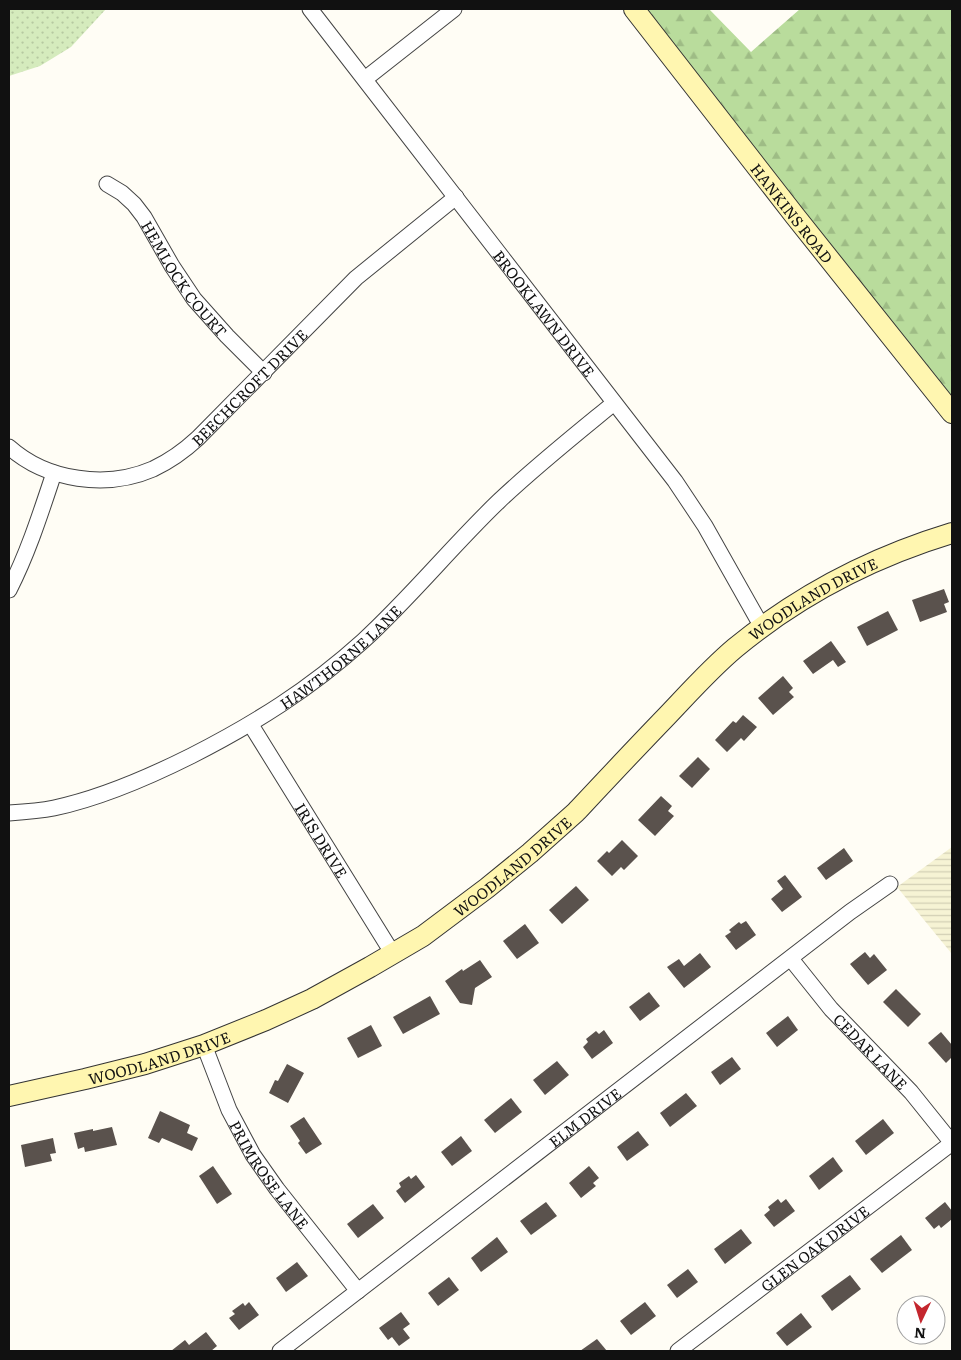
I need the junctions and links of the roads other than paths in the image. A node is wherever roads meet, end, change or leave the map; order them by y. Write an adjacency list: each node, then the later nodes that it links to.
1 (310, 9): 4 (street, BROOKLAWN DRIVE)
2 (454, 9): 4 (street)
3 (634, 9): 9 (street, HANKINS ROAD)
4 (364, 80): 6 (street, BROOKLAWN DRIVE)
5 (107, 184): 7 (street, HEMLOCK COURT)
6 (456, 197): 7 (street, BEECHCROFT DRIVE); 8 (street, BROOKLAWN DRIVE)
7 (264, 372): 11 (street, BEECHCROFT DRIVE)
8 (614, 403): 14 (street, BROOKLAWN DRIVE); 15 (street, HAWTHORNE LANE)
9 (952, 413)
10 (9, 447): 11 (street, BEECHCROFT DRIVE)
11 (54, 473): 13 (street)
12 (952, 533): 14 (street, WOODLAND DRIVE)
13 (9, 590)
14 (762, 627): 18 (street, WOODLAND DRIVE)
15 (250, 725): 16 (street, HAWTHORNE LANE); 18 (street, IRIS DRIVE)
16 (9, 813)
17 (890, 884): 19 (street, ELM DRIVE)
18 (393, 954): 20 (street, WOODLAND DRIVE)
19 (791, 959): 22 (street, CEDAR LANE); 23 (street, ELM DRIVE)
20 (204, 1045): 21 (street, WOODLAND DRIVE); 23 (street, PRIMROSE LANE)
21 (9, 1096)
22 (952, 1143): 25 (street, GLEN OAK DRIVE)
23 (358, 1291): 24 (street, ELM DRIVE)
24 (280, 1351)
25 (678, 1351)

